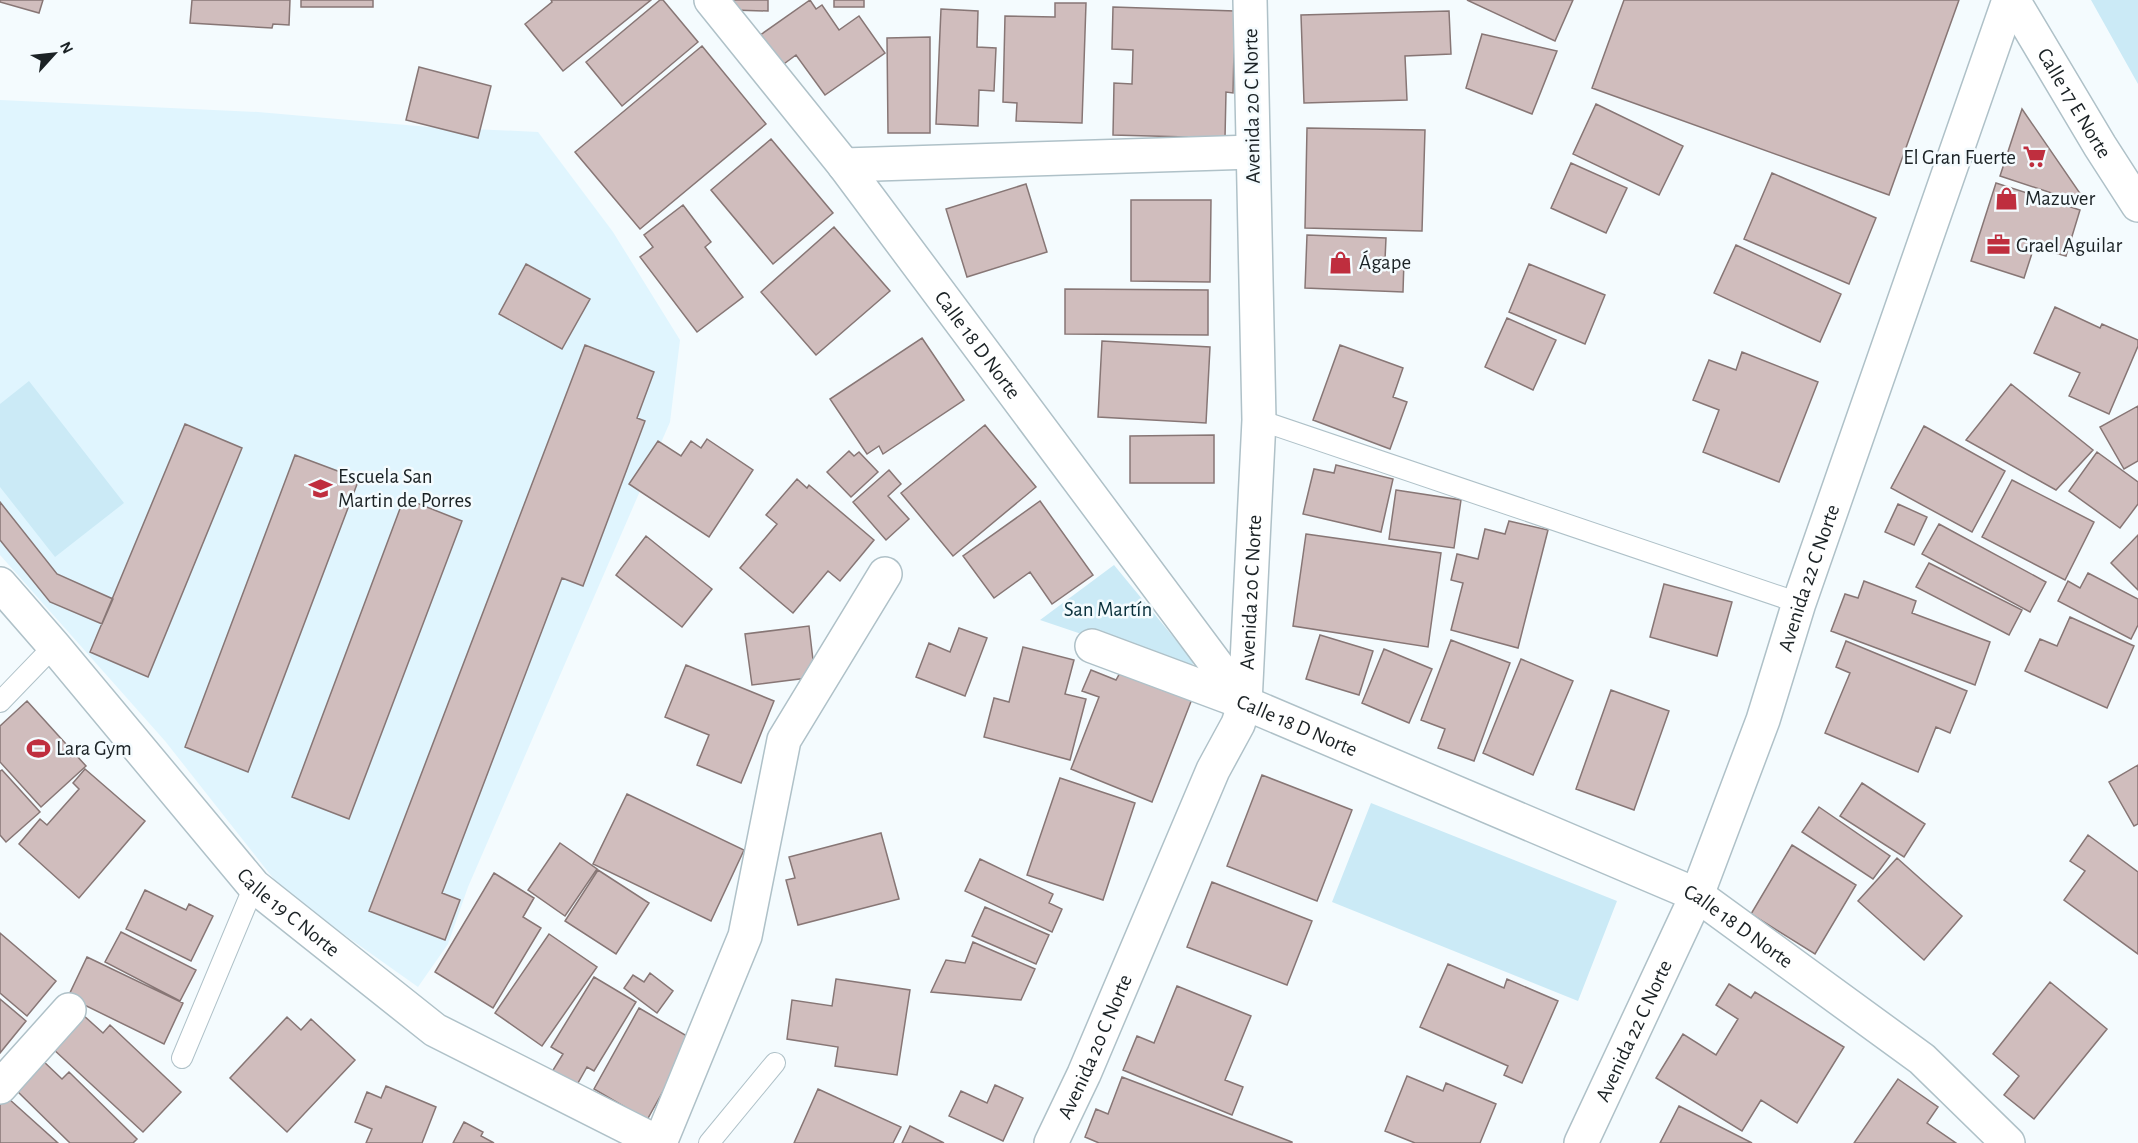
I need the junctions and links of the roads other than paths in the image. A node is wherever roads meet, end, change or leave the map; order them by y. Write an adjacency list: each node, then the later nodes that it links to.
1 (711, 0): 5 (street, Calle 18 D Norte)
2 (1250, 0): 4 (street, Avenida 20 C Norte)
3 (2011, 0): 6 (street, Calle 17 E Norte); 10 (street, Avenida 22 C Norte)
4 (1253, 152): 5 (street); 7 (street, Avenida 20 C Norte)
5 (844, 165): 14 (street, Calle 18 D Norte)
6 (2138, 205)
7 (1259, 420): 10 (lane); 14 (street, Avenida 20 C Norte)
8 (885, 574): 21 (street)
9 (0, 584): 11 (street, Calle 19 C Norte)
10 (1799, 603): 16 (street, Avenida 22 C Norte)
11 (54, 646): 13 (lane); 15 (street, Calle 19 C Norte)
12 (1092, 646): 14 (street)
13 (0, 702)
14 (1245, 703): 16 (street, Calle 18 D Norte); 23 (street, Avenida 20 C Norte)
15 (254, 886): 18 (lane); 21 (street, Calle 19 C Norte)
16 (1697, 895): 24 (street, Avenida 22 C Norte); 25 (street, Calle 18 D Norte)
17 (69, 1010): 20 (street)
18 (182, 1058)
19 (775, 1063): 22 (lane)
20 (0, 1087)
21 (660, 1143)
22 (709, 1143)
23 (1052, 1143)
24 (1581, 1143)
25 (2008, 1143)

